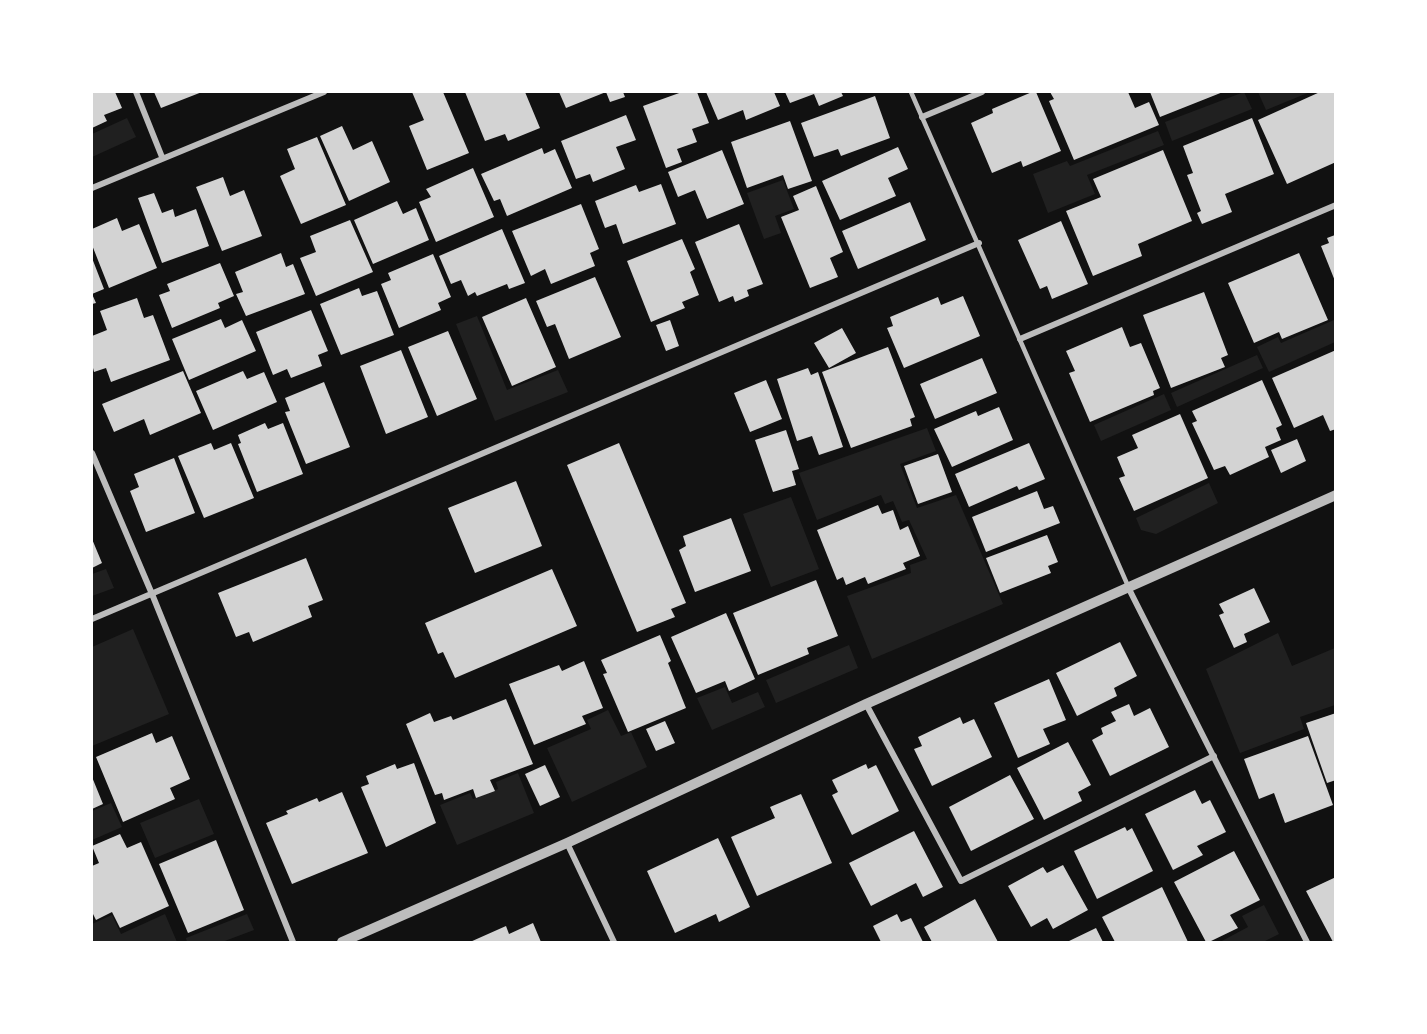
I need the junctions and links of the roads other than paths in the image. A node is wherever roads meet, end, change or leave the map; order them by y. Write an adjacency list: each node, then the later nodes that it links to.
1 (136, 92): 6 (street)
2 (324, 92): 6 (street)
3 (911, 92): 5 (lane)
4 (982, 92): 5 (street)
5 (922, 117): 9 (lane)
6 (162, 157): 7 (street)
7 (92, 188)
8 (1335, 205): 10 (street)
9 (979, 243): 10 (lane); 14 (street)
10 (1020, 339): 13 (lane)
11 (92, 453): 14 (street)
12 (1335, 495): 13 (street)
13 (1128, 586): 16 (street); 17 (street)
14 (152, 594): 15 (street); 19 (street)
15 (92, 619)
16 (866, 704): 17 (street); 18 (street)
17 (1214, 756): 22 (street)
18 (567, 843): 20 (street); 21 (street)
19 (293, 942)
20 (342, 942)
21 (614, 942)
22 (1307, 942)

